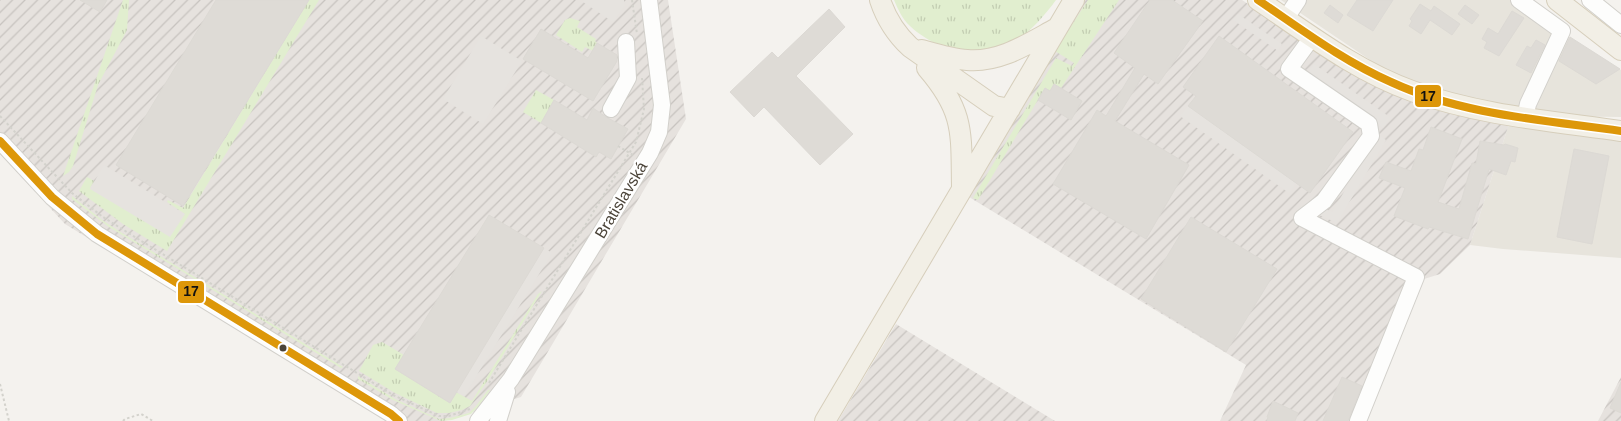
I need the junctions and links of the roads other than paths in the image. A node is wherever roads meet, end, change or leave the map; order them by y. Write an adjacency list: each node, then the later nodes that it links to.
1 (649, 0): 22 (lane, Bratislavská)
2 (880, 0): 14 (main road)
3 (1074, 0): 11 (main road)
4 (1258, 0): 9 (main road)
5 (1298, 0): 9 (lane)
6 (1519, 0): 18 (lane)
7 (1557, 0): 15 (main road)
8 (1590, 0): 10 (lane)
9 (1286, 18): 12 (main road)
10 (1621, 25)
11 (1057, 28): 14 (main road); 16 (main road)
12 (1313, 36): 18 (main road); 28 (lane)
13 (632, 38): 17 (lane)
14 (910, 47): 16 (main road); 21 (main road)
15 (1621, 50)
16 (1010, 109): 21 (main road)
17 (611, 110)
18 (1525, 118): 19 (main road)
19 (1621, 131)
20 (0, 141): 23 (lane)
21 (962, 187): 27 (main road)
22 (511, 379): 25 (lane); 26 (lane)
23 (395, 417): 24 (lane)
24 (411, 421)
25 (478, 421)
26 (498, 421)
27 (825, 421)
28 (1358, 421)

